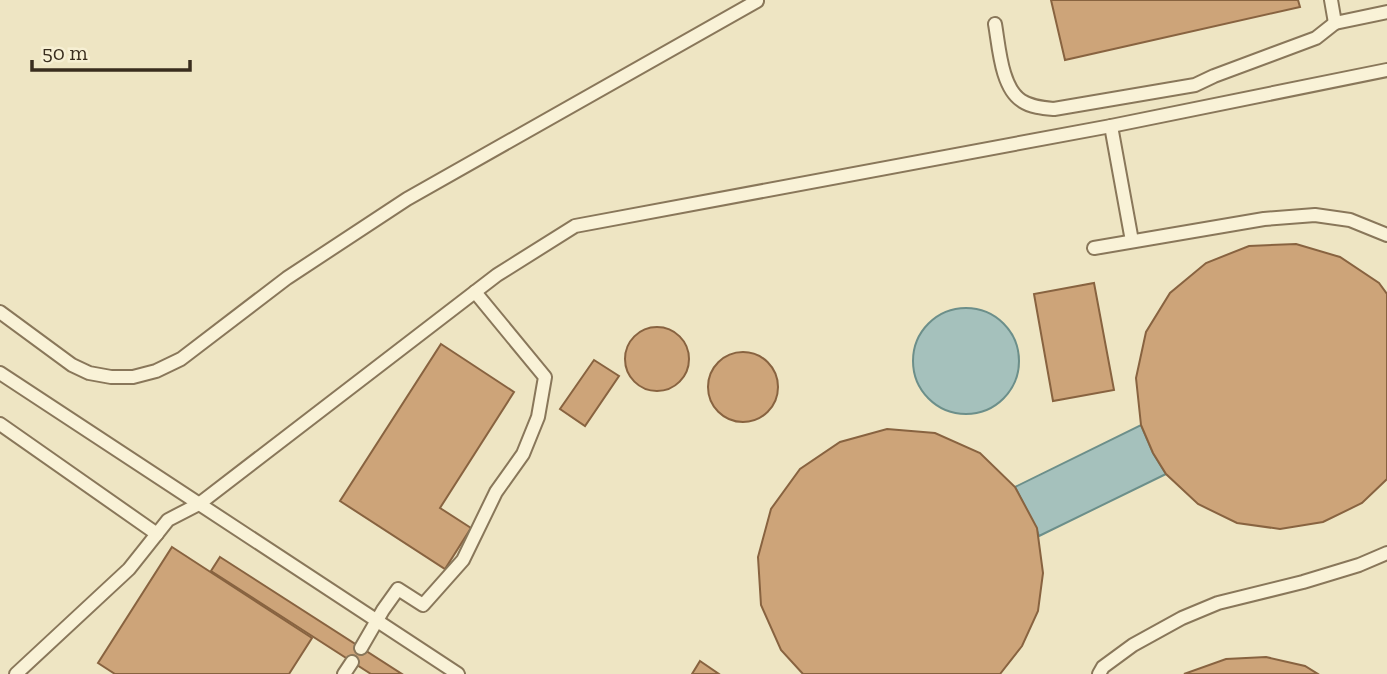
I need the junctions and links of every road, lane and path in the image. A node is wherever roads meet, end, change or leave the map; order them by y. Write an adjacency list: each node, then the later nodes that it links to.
1 (1331, 0): 4 (lane)
2 (757, 1): 12 (lane)
3 (1387, 12): 4 (lane)
4 (1335, 23): 5 (lane)
5 (995, 24)
6 (1387, 71): 7 (lane)
7 (1111, 126): 9 (lane); 11 (lane)
8 (1387, 235): 9 (lane)
9 (1132, 241): 10 (lane)
10 (1094, 248)
11 (475, 292): 15 (lane); 18 (lane)
12 (0, 312)
13 (0, 373): 15 (lane)
14 (0, 424): 16 (lane)
15 (199, 504): 16 (lane); 18 (lane)
16 (157, 534): 22 (lane)
17 (1387, 553): 21 (lane)
18 (377, 621): 19 (lane); 24 (lane)
19 (361, 648)
20 (352, 662): 23 (lane)
21 (1101, 671): 25 (lane)
22 (16, 674)
23 (344, 674)
24 (458, 674)
25 (1090, 674)

